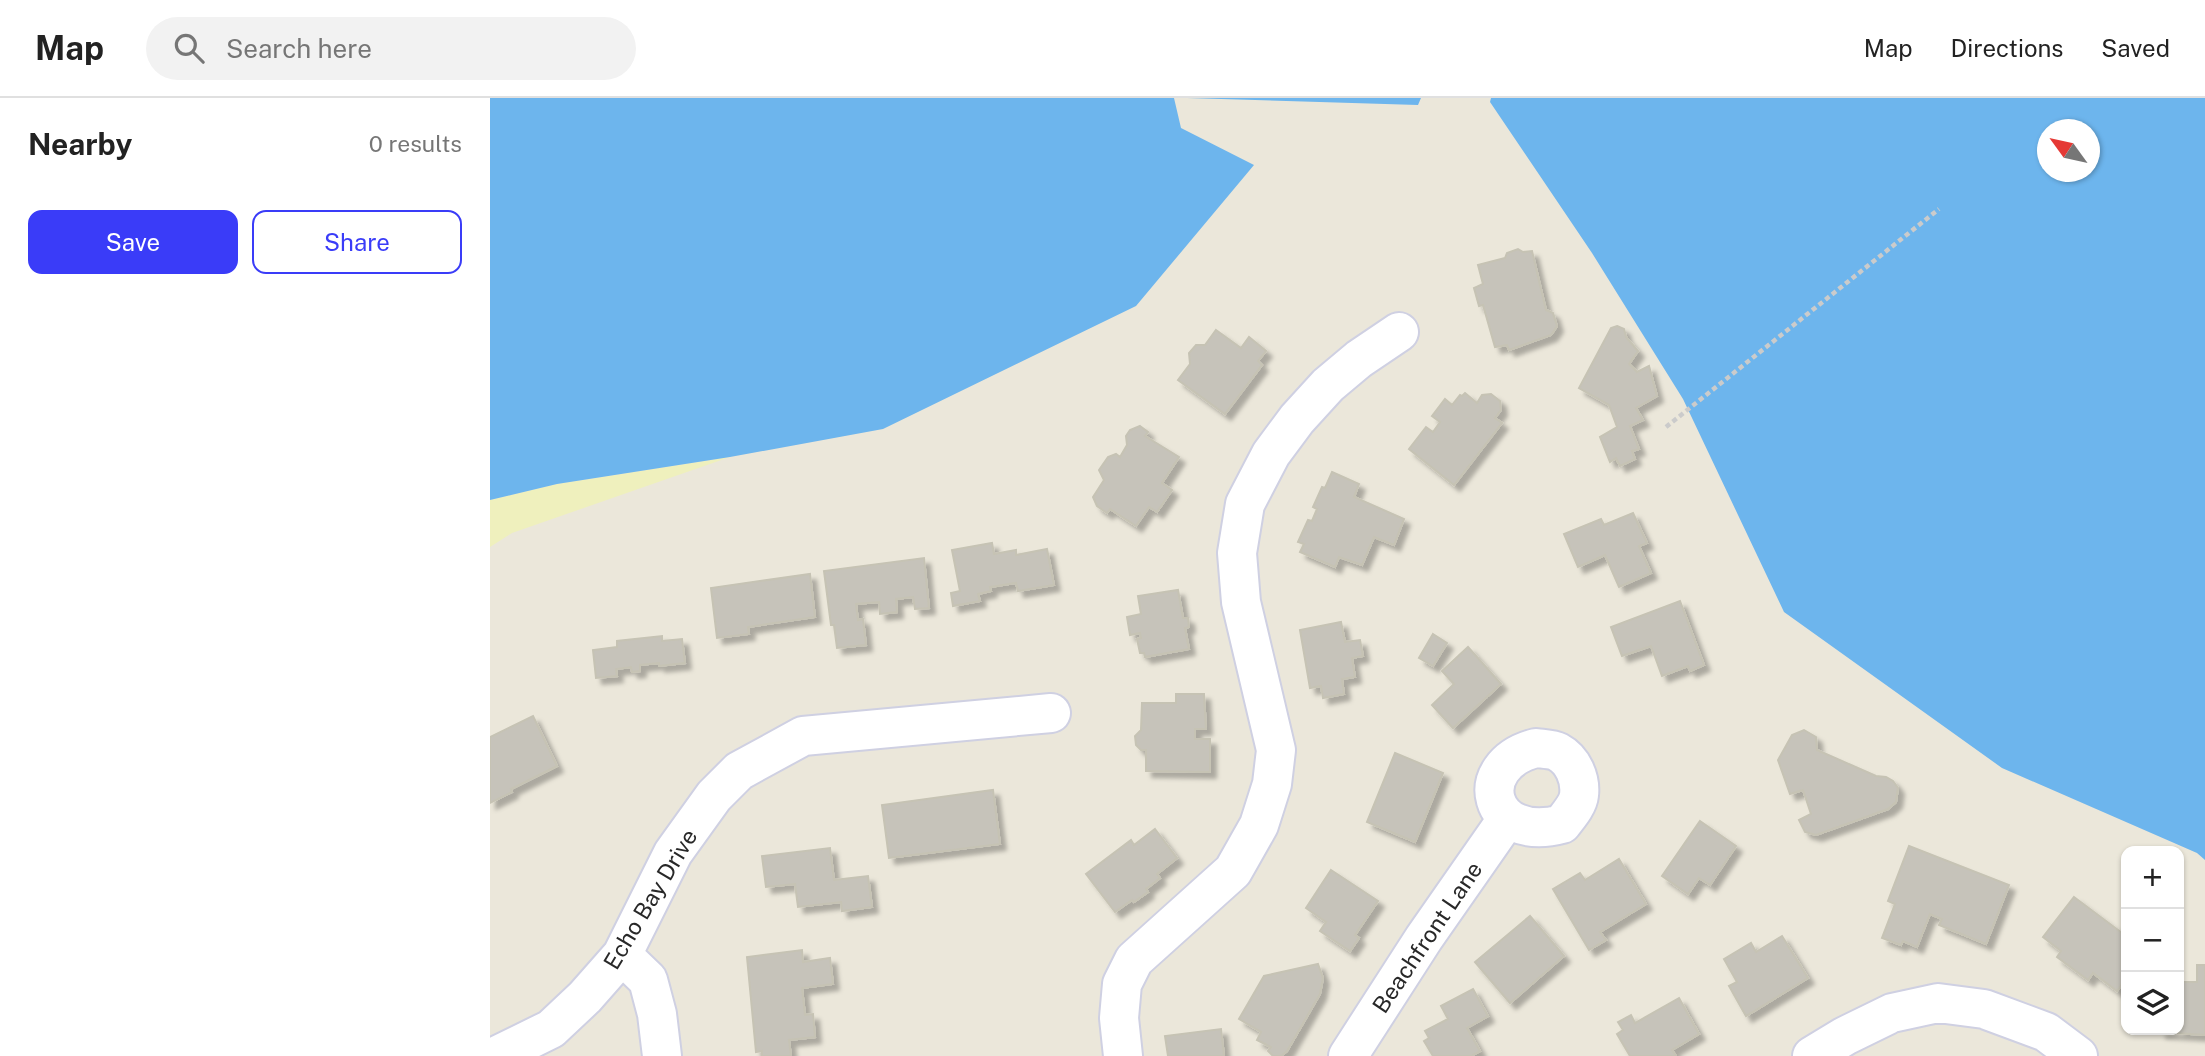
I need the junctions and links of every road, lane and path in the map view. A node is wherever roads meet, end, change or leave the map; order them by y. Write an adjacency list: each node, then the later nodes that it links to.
1 (1939, 209): 3 (path)
2 (1399, 332): 9 (street)
3 (1666, 427)
4 (1051, 713): 6 (street, Echo Bay Drive)
5 (1507, 819): 10 (street, Beachfront Lane)
6 (622, 955): 7 (street, Echo Bay Drive); 8 (street)
7 (496, 1056)
8 (662, 1056)
9 (1123, 1056)
10 (1348, 1056)
11 (1812, 1056): 12 (street)
12 (2078, 1056)

